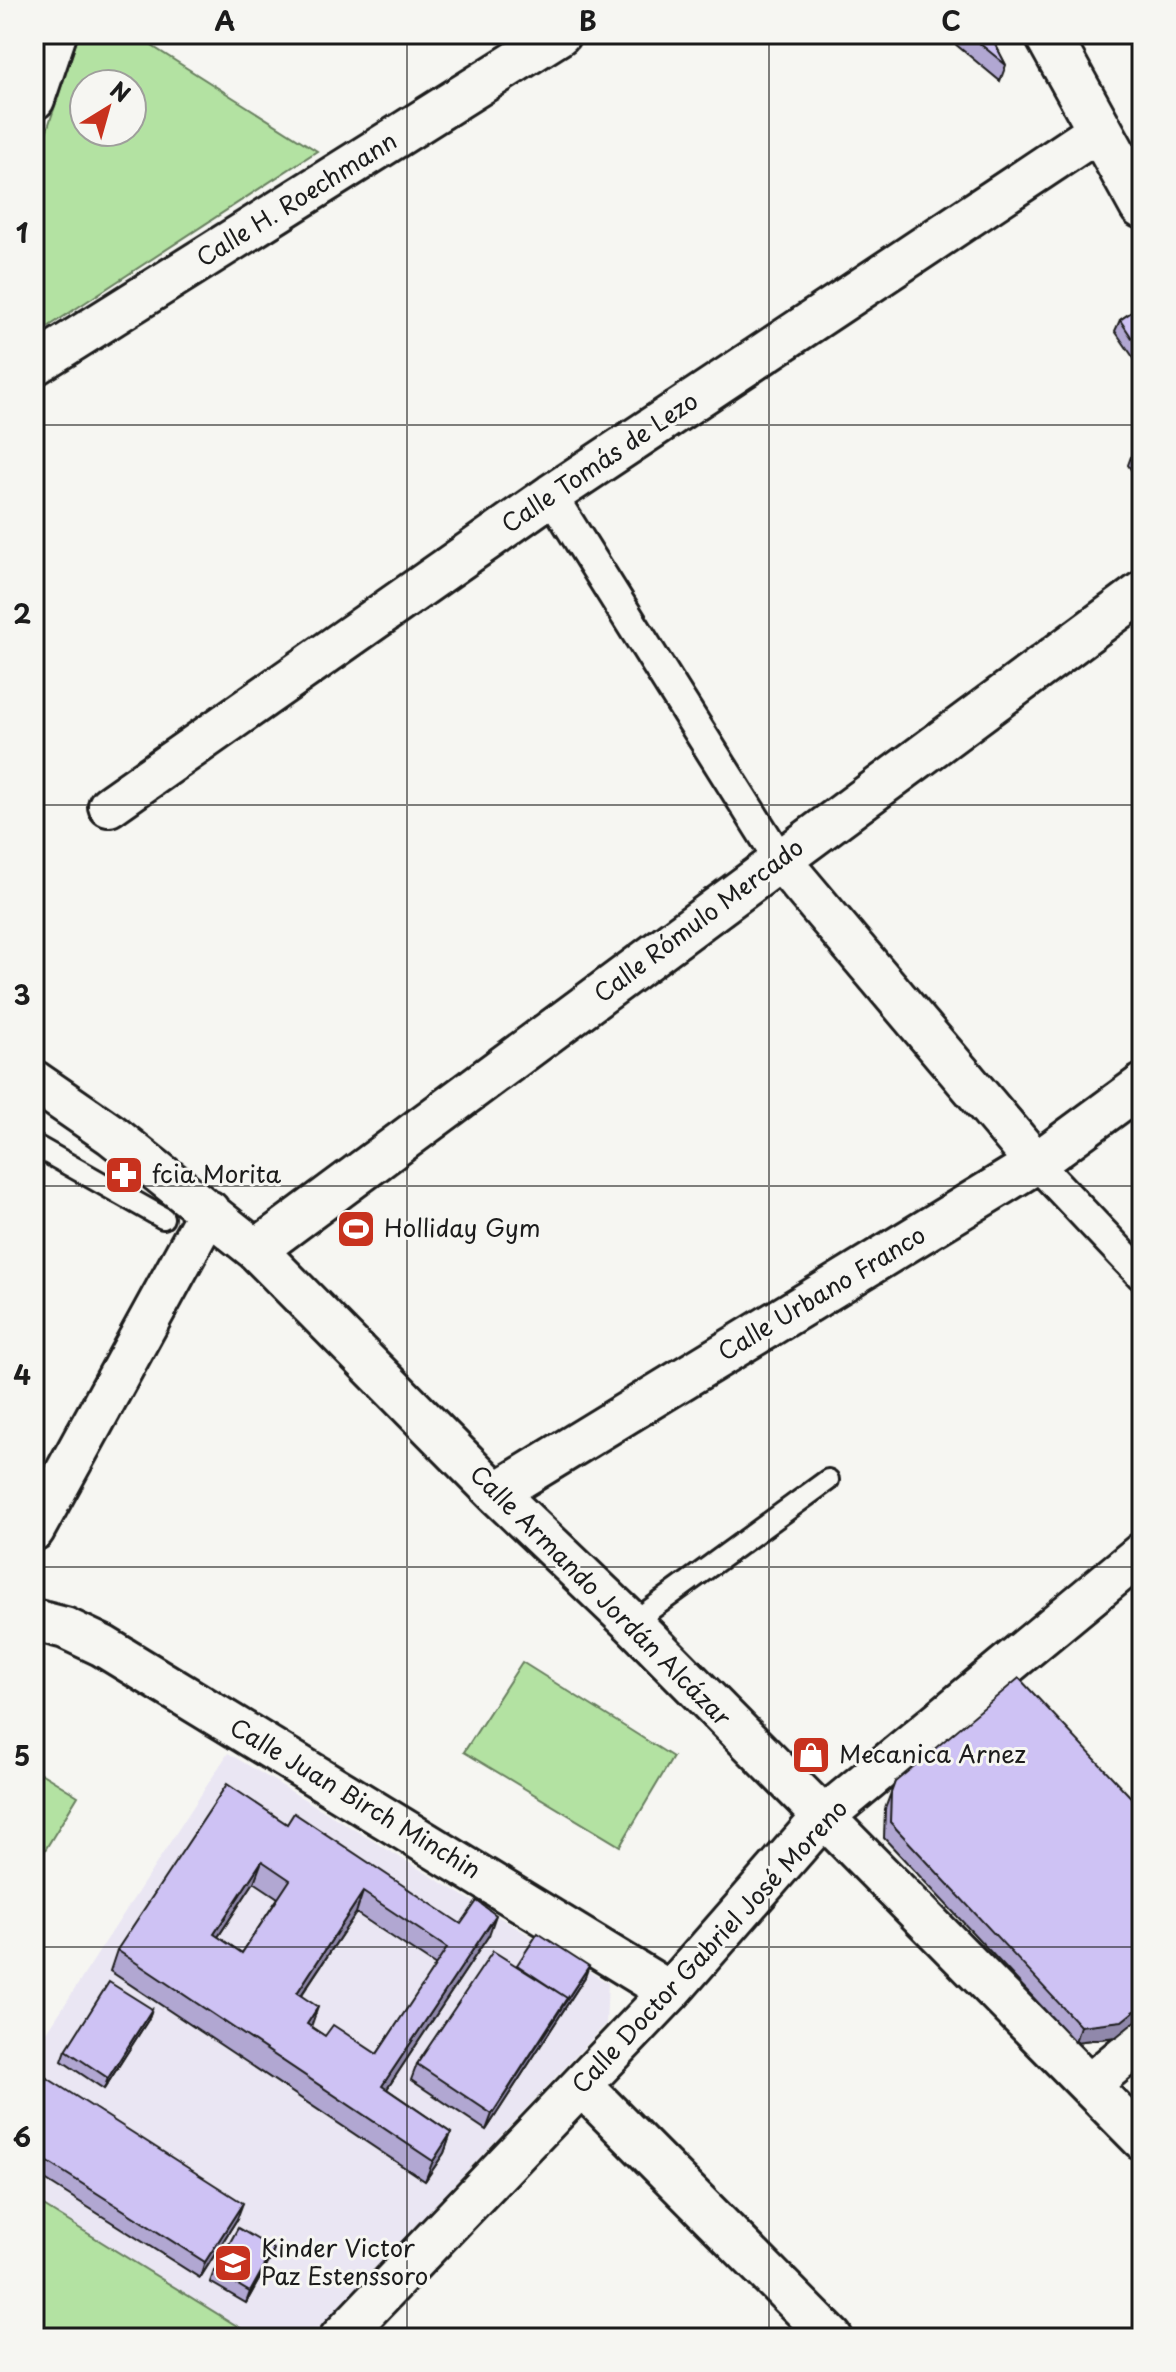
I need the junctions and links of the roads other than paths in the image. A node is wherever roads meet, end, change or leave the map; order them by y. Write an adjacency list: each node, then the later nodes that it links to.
1 (56, 34): 4 (street)
2 (560, 34): 7 (street, Calle H. Roechmann)
3 (1047, 34): 5 (street)
4 (34, 99)
5 (1098, 131): 6 (street); 8 (street, Calle Tomás de Lezo)
6 (1139, 193)
7 (34, 365)
8 (551, 495): 10 (street, Calle Tomás de Lezo); 11 (street)
9 (1142, 592): 11 (street, Calle Rómulo Mercado)
10 (109, 806)
11 (780, 860): 15 (street); 18 (street, Calle Rómulo Mercado)
12 (34, 1081): 16 (street, Calle Armando Jordán Alcázar)
13 (1142, 1085): 15 (street, Calle Urbano Franco)
14 (34, 1145): 17 (lane)
15 (1036, 1163): 19 (street); 21 (street, Calle Urbano Franco)
16 (209, 1211): 18 (street, Calle Armando Jordán Alcázar); 22 (street)
17 (163, 1218)
18 (256, 1250): 21 (street, Calle Armando Jordán Alcázar)
19 (1142, 1275)
20 (828, 1480): 25 (lane)
21 (496, 1493): 25 (street, Calle Armando Jordán Alcázar)
22 (34, 1530)
23 (1142, 1553): 26 (street, Calle Doctor Gabriel José Moreno)
24 (34, 1620): 27 (street, Calle Juan Birch Minchin)
25 (632, 1623): 26 (street, Calle Armando Jordán Alcázar)
26 (822, 1818): 27 (street, Calle Doctor Gabriel José Moreno); 29 (street, Calle Armando Jordán Alcázar)
27 (670, 1992): 30 (street, Calle Doctor Gabriel José Moreno)
28 (1142, 2041): 29 (street)
29 (1089, 2085): 31 (street, Calle Armando Jordán Alcázar)
30 (582, 2086): 32 (street, Calle Doctor Gabriel José Moreno); 33 (street)
31 (1142, 2139)
32 (340, 2338)
33 (832, 2338)

